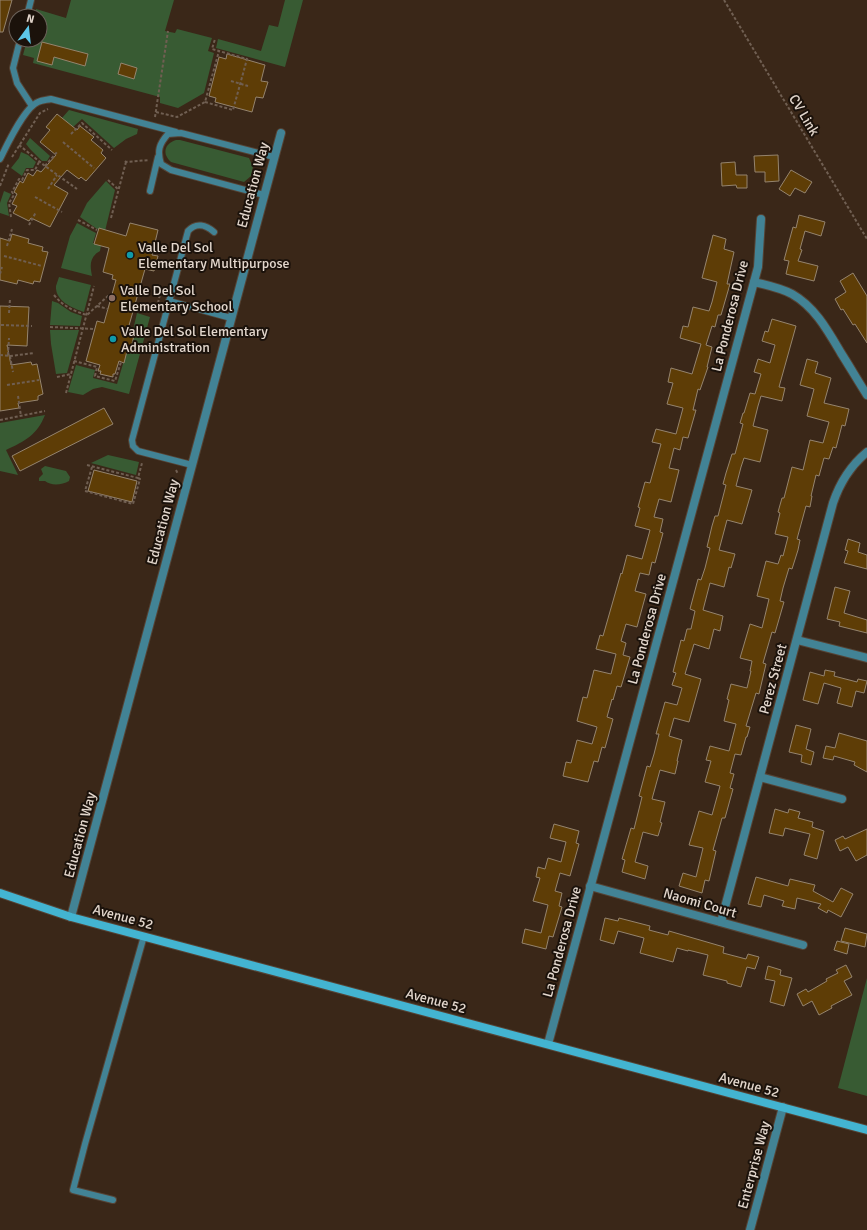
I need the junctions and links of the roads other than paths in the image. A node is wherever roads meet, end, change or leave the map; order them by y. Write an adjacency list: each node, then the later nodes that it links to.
1 (18, 48): 2 (lane)
2 (32, 106): 3 (lane); 7 (lane)
3 (181, 133): 5 (lane); 6 (lane)
4 (281, 133): 6 (street, Education Way)
5 (159, 156): 8 (lane); 9 (lane)
6 (274, 157): 9 (street, Education Way)
7 (0, 159)
8 (150, 191)
9 (264, 195): 14 (street, Education Way)
10 (761, 219): 12 (street, La Ponderosa Drive)
11 (214, 232): 13 (lane)
12 (754, 282): 15 (street); 22 (street, La Ponderosa Drive)
13 (169, 301): 14 (lane); 17 (lane)
14 (231, 318): 17 (street, Education Way)
15 (867, 395)
16 (867, 452): 18 (street, Perez Street)
17 (192, 465): 24 (street, Education Way)
18 (797, 640): 19 (street); 20 (street, Perez Street)
19 (867, 658)
20 (760, 777): 21 (street); 25 (street, Perez Street)
21 (842, 799)
22 (590, 886): 25 (street, Naomi Court); 28 (street, La Ponderosa Drive)
23 (0, 893): 24 (main road, Avenue 52)
24 (71, 917): 26 (main road, Avenue 52)
25 (721, 922): 27 (street, Naomi Court)
26 (144, 936): 28 (main road, Avenue 52); 31 (lane)
27 (803, 945)
28 (548, 1044): 29 (main road, Avenue 52)
29 (783, 1107): 30 (main road, Avenue 52); 32 (street, Enterprise Way)
30 (867, 1130)
31 (112, 1200)
32 (750, 1230)

